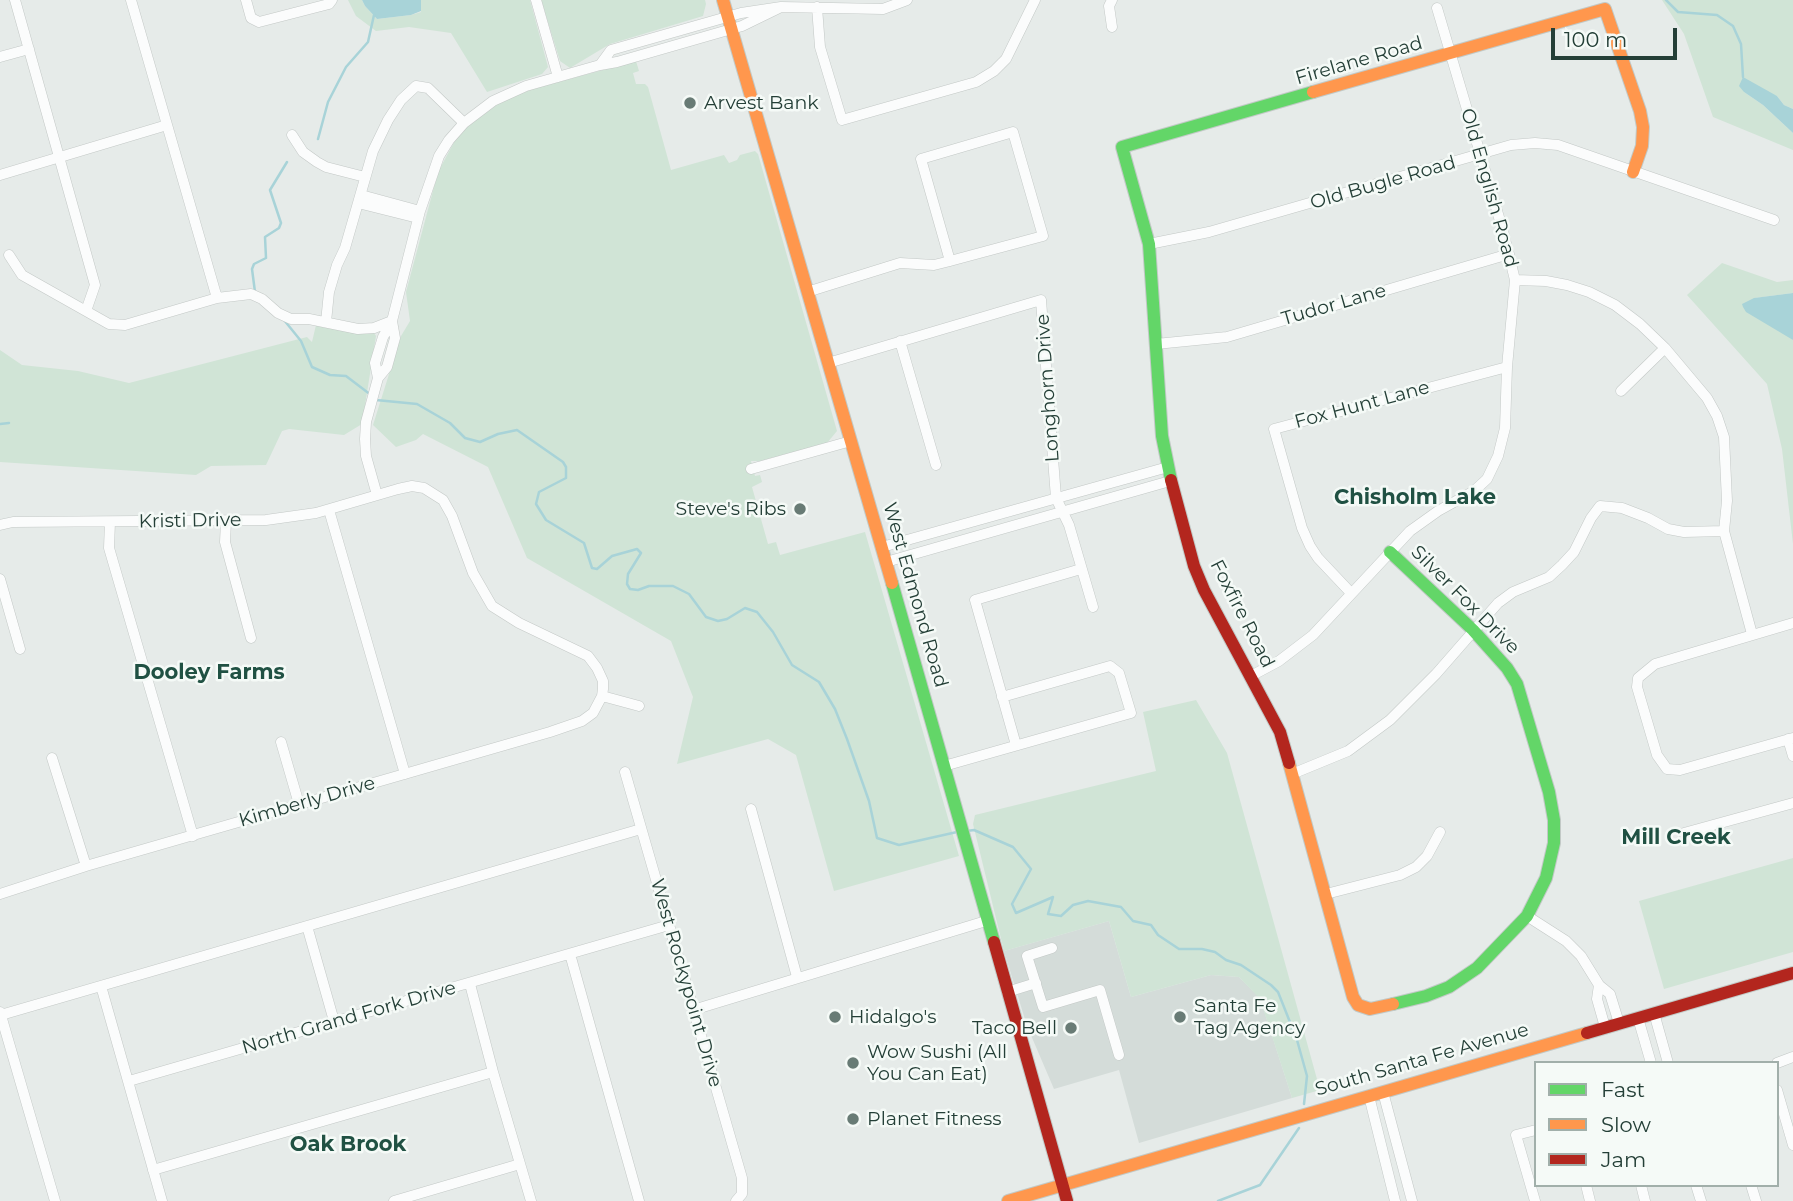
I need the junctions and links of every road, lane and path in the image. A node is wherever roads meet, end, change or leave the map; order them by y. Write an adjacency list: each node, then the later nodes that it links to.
1 (15, 0): 14 (street)
2 (131, 0): 19 (street)
3 (246, 0): 4 (street)
4 (332, 0)
5 (536, 0): 17 (street)
6 (723, 0): 12 (street, West Edmond Road)
7 (907, 0): 11 (street)
8 (1035, 0): 11 (street)
9 (1112, 0): 13 (street)
10 (1436, 4): 15 (street, Old English Road)
11 (817, 7): 12 (street)
12 (729, 23): 17 (street); 35 (street, West Edmond Road)
13 (1112, 27)
14 (29, 49): 16 (street); 23 (street)
15 (1451, 55): 21 (street, Firelane Road); 22 (street, Old English Road); 24 (street, Firelane Road)
16 (0, 57)
17 (558, 77): 18 (street)
18 (464, 123): 26 (street); 28 (street)
19 (167, 125): 23 (street); 36 (street)
20 (292, 135): 26 (street)
21 (1122, 147): 30 (street, Foxfire Road)
22 (1481, 155): 24 (street, Old Bugle Road); 30 (street, Old Bugle Road); 31 (street, Old English Road)
23 (59, 157): 25 (street); 37 (street)
24 (1633, 172): 29 (street, Old Bugle Road)
25 (0, 175)
26 (365, 177): 27 (street)
27 (359, 199): 28 (street); 39 (street)
28 (419, 214): 38 (street)
29 (1774, 220)
30 (1149, 244): 41 (street, Foxfire Road)
31 (1509, 254): 34 (street, Old English Road); 41 (street, Tudor Lane)
32 (9, 255): 37 (street)
33 (950, 261): 33 (street); 35 (street)
34 (1516, 280): 42 (street); 44 (street, Old English Road)
35 (807, 292): 43 (street, West Edmond Road)
36 (217, 298): 37 (street); 39 (street)
37 (86, 311)
38 (392, 321): 39 (street); 51 (street)
39 (326, 322)
40 (900, 341): 43 (street, Longhorn Drive); 47 (street); 52 (street, Longhorn Drive)
41 (1156, 344): 48 (street, Foxfire Road)
42 (1665, 348): 45 (street); 58 (street)
43 (828, 363): 46 (street, West Edmond Road)
44 (1507, 367): 60 (street, Old English Road); 64 (street, Fox Hunt Lane)
45 (1621, 391)
46 (851, 441): 49 (street); 59 (street, West Edmond Road)
47 (936, 465)
48 (1168, 467): 50 (street, Foxfire Road); 52 (street)
49 (751, 469)
50 (1170, 481): 54 (street); 71 (street, Foxfire Road)
51 (377, 495): 53 (street, Kristi Drive); 72 (street, Kristi Drive)
52 (1056, 498): 54 (street, Longhorn Drive); 59 (street)
53 (329, 510): 55 (street, Kristi Drive); 82 (street)
54 (1062, 512): 61 (street); 62 (street, Longhorn Drive)
55 (226, 521): 56 (street, Kristi Drive); 69 (street)
56 (110, 522): 57 (street, Kristi Drive); 90 (street)
57 (0, 524)
58 (1724, 531): 67 (street); 68 (street)
59 (882, 547): 61 (street, West Edmond Road)
60 (1390, 552): 64 (street, Old English Road); 67 (street, Silver Fox Drive)
61 (886, 562): 80 (street, West Edmond Road)
62 (1081, 569): 65 (street, Longhorn Drive); 73 (street)
63 (0, 579): 70 (street)
64 (1351, 593): 71 (street, Old English Road)
65 (1093, 607)
66 (1793, 623): 68 (street)
67 (1473, 630): 83 (street); 94 (street, Silver Fox Drive)
68 (1752, 634): 75 (street)
69 (251, 638)
70 (20, 649)
71 (1251, 676): 83 (street, Foxfire Road)
72 (602, 696): 74 (street); 82 (street, Kimberly Drive)
73 (1002, 697): 77 (street); 77 (street)
74 (639, 706)
75 (1790, 738): 78 (street)
76 (281, 742): 85 (street)
77 (1016, 745): 80 (street)
78 (1793, 756)
79 (52, 758): 91 (street)
80 (944, 766): 95 (street, West Edmond Road)
81 (625, 772): 87 (street, West Rockypoint Drive)
82 (405, 774): 85 (street, Kimberly Drive)
83 (1292, 774): 93 (street, Foxfire Road)
84 (1793, 803): 89 (street)
85 (299, 804): 90 (street, Kimberly Drive)
86 (751, 809): 101 (street)
87 (641, 829): 96 (street, West Rockypoint Drive); 97 (street)
88 (1440, 832): 93 (street)
89 (1684, 833)
90 (193, 836): 91 (street, Kimberly Drive)
91 (86, 866): 92 (street, Kimberly Drive)
92 (0, 894)
93 (1326, 894): 106 (street, Foxfire Road)
94 (1527, 916): 106 (street, Silver Fox Drive); 112 (street)
95 (986, 921): 101 (street); 105 (street, West Edmond Road)
96 (669, 925): 99 (street, North Grand Fork Drive); 107 (street, West Rockypoint Drive)
97 (307, 926): 104 (street); 111 (street)
98 (1052, 948): 102 (street)
99 (570, 954): 103 (street, North Grand Fork Drive); 139 (street)
100 (1793, 973): 108 (street, South Santa Fe Avenue)
101 (797, 977): 107 (street)
102 (1036, 983): 105 (street); 116 (street)
103 (470, 984): 111 (street, North Grand Fork Drive); 120 (street)
104 (101, 986): 109 (street); 121 (street)
105 (1007, 992): 133 (street, West Edmond Road)
106 (1358, 1006)
107 (693, 1010): 134 (street, West Rockypoint Drive)
108 (1654, 1013): 110 (street, South Santa Fe Avenue); 113 (street)
109 (0, 1014): 115 (street)
110 (1638, 1018): 112 (street, South Santa Fe Avenue); 114 (street)
111 (334, 1021): 121 (street, North Grand Fork Drive)
112 (1612, 1025): 122 (street, South Santa Fe Avenue)
113 (1664, 1047): 114 (street); 119 (street)
114 (1648, 1051): 118 (street)
115 (12, 1054): 117 (street); 135 (street)
116 (1119, 1055)
117 (0, 1057)
118 (1650, 1061)
119 (1668, 1061)
120 (493, 1072): 129 (street); 130 (street)
121 (129, 1081): 130 (street)
122 (1383, 1092): 123 (street, South Santa Fe Avenue); 125 (street)
123 (1369, 1096): 127 (street); 133 (street, South Santa Fe Avenue)
124 (1779, 1097): 128 (street)
125 (1391, 1122): 127 (street); 131 (street)
126 (1534, 1130): 144 (street)
127 (1377, 1132): 132 (street)
128 (1793, 1145)
129 (520, 1164): 137 (street); 138 (street)
130 (153, 1170): 136 (street)
131 (1404, 1175): 132 (street); 143 (street)
132 (1390, 1182): 142 (street)
133 (1063, 1185): 140 (street, South Santa Fe Avenue); 141 (street, West Edmond Road)
134 (739, 1198)
135 (55, 1201)
136 (162, 1201)
137 (394, 1201)
138 (531, 1201)
139 (639, 1201)
140 (1008, 1201)
141 (1067, 1201)
142 (1395, 1201)
143 (1412, 1201)
144 (1535, 1201)

